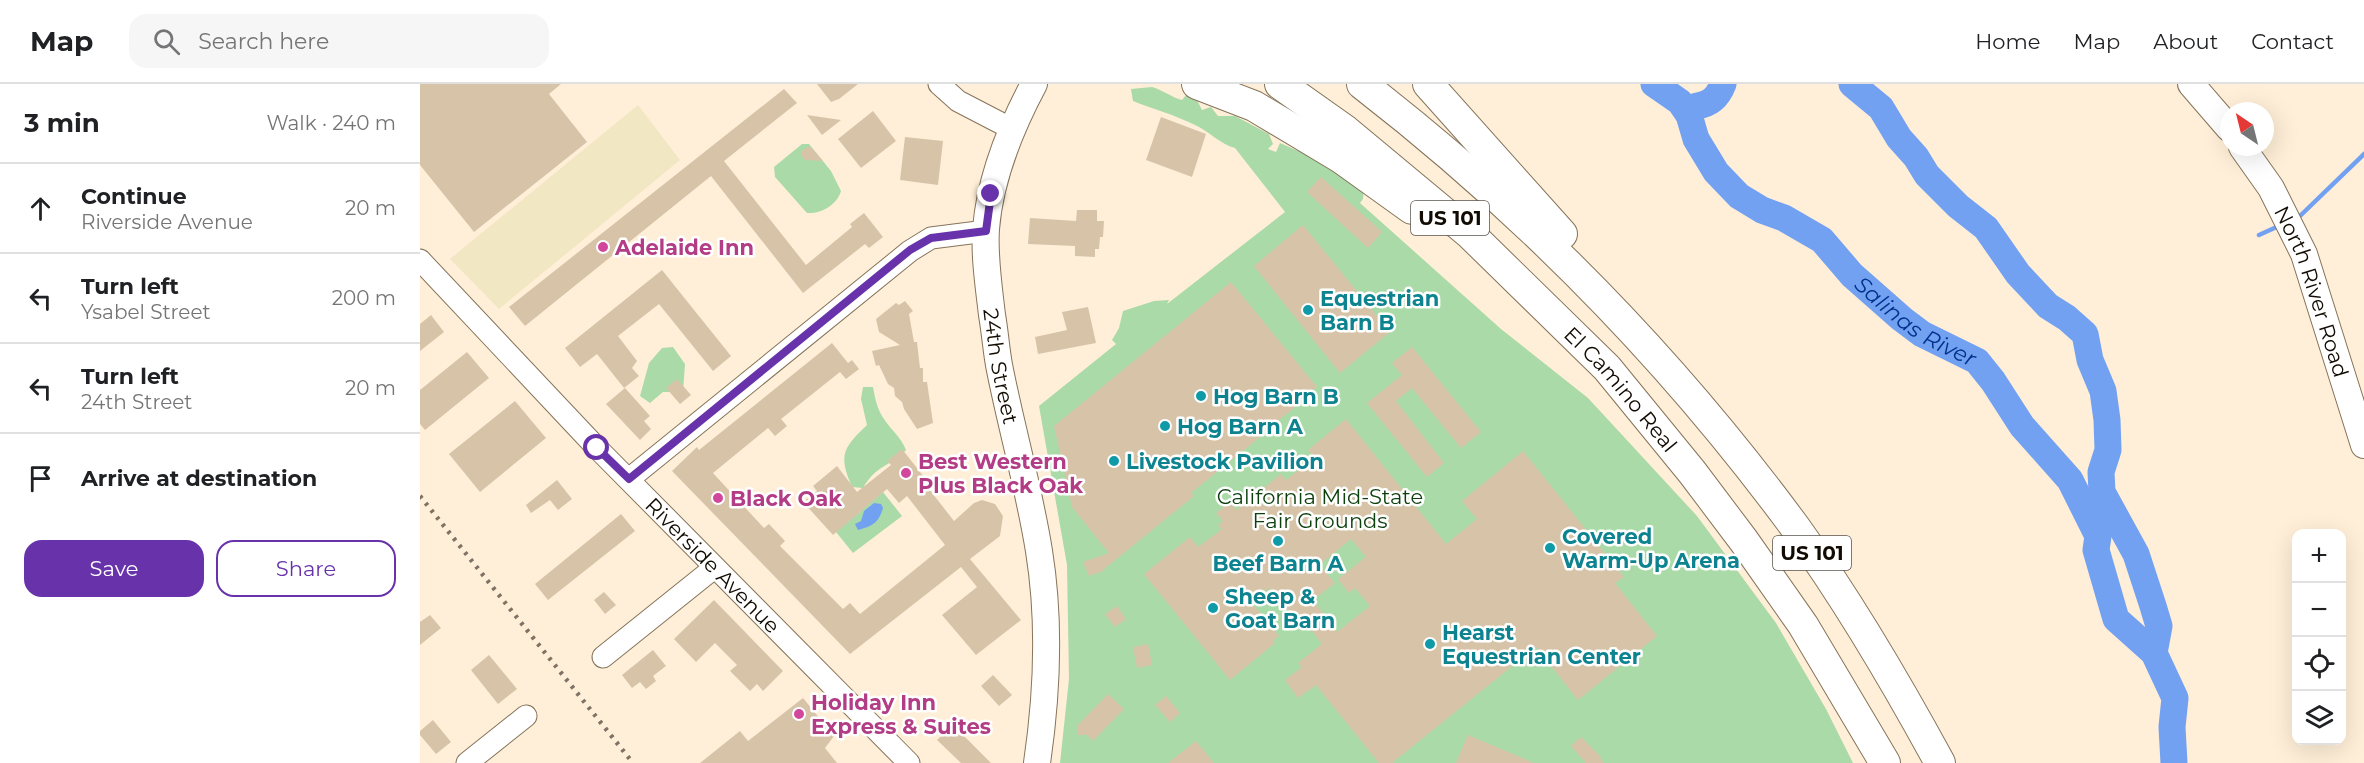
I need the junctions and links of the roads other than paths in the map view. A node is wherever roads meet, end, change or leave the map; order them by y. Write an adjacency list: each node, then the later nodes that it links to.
1 (939, 84): 9 (street)
2 (1034, 84): 9 (main road, 24th Street)
3 (1197, 84): 14 (highway)
4 (1280, 84): 14 (highway, El Camino Real / US 101)
5 (1362, 84): 13 (highway, US 101)
6 (1428, 84): 13 (highway)
7 (2191, 84): 8 (main road)
8 (2220, 118)
9 (1012, 129): 11 (main road, 24th Street)
10 (2248, 156): 15 (main road, North River Road)
11 (986, 231): 16 (street); 22 (main road, 24th Street)
12 (420, 260): 16 (street, Riverside Avenue)
13 (1660, 359): 24 (highway, US 101)
14 (1607, 368): 23 (highway, El Camino Real / US 101)
15 (2364, 445)
16 (629, 479): 17 (street, Riverside Avenue)
17 (714, 568): 18 (street); 21 (street, Riverside Avenue)
18 (603, 657)
19 (526, 716): 20 (street)
20 (467, 763)
21 (909, 763)
22 (1037, 763)
23 (1885, 763)
24 (1940, 763)

